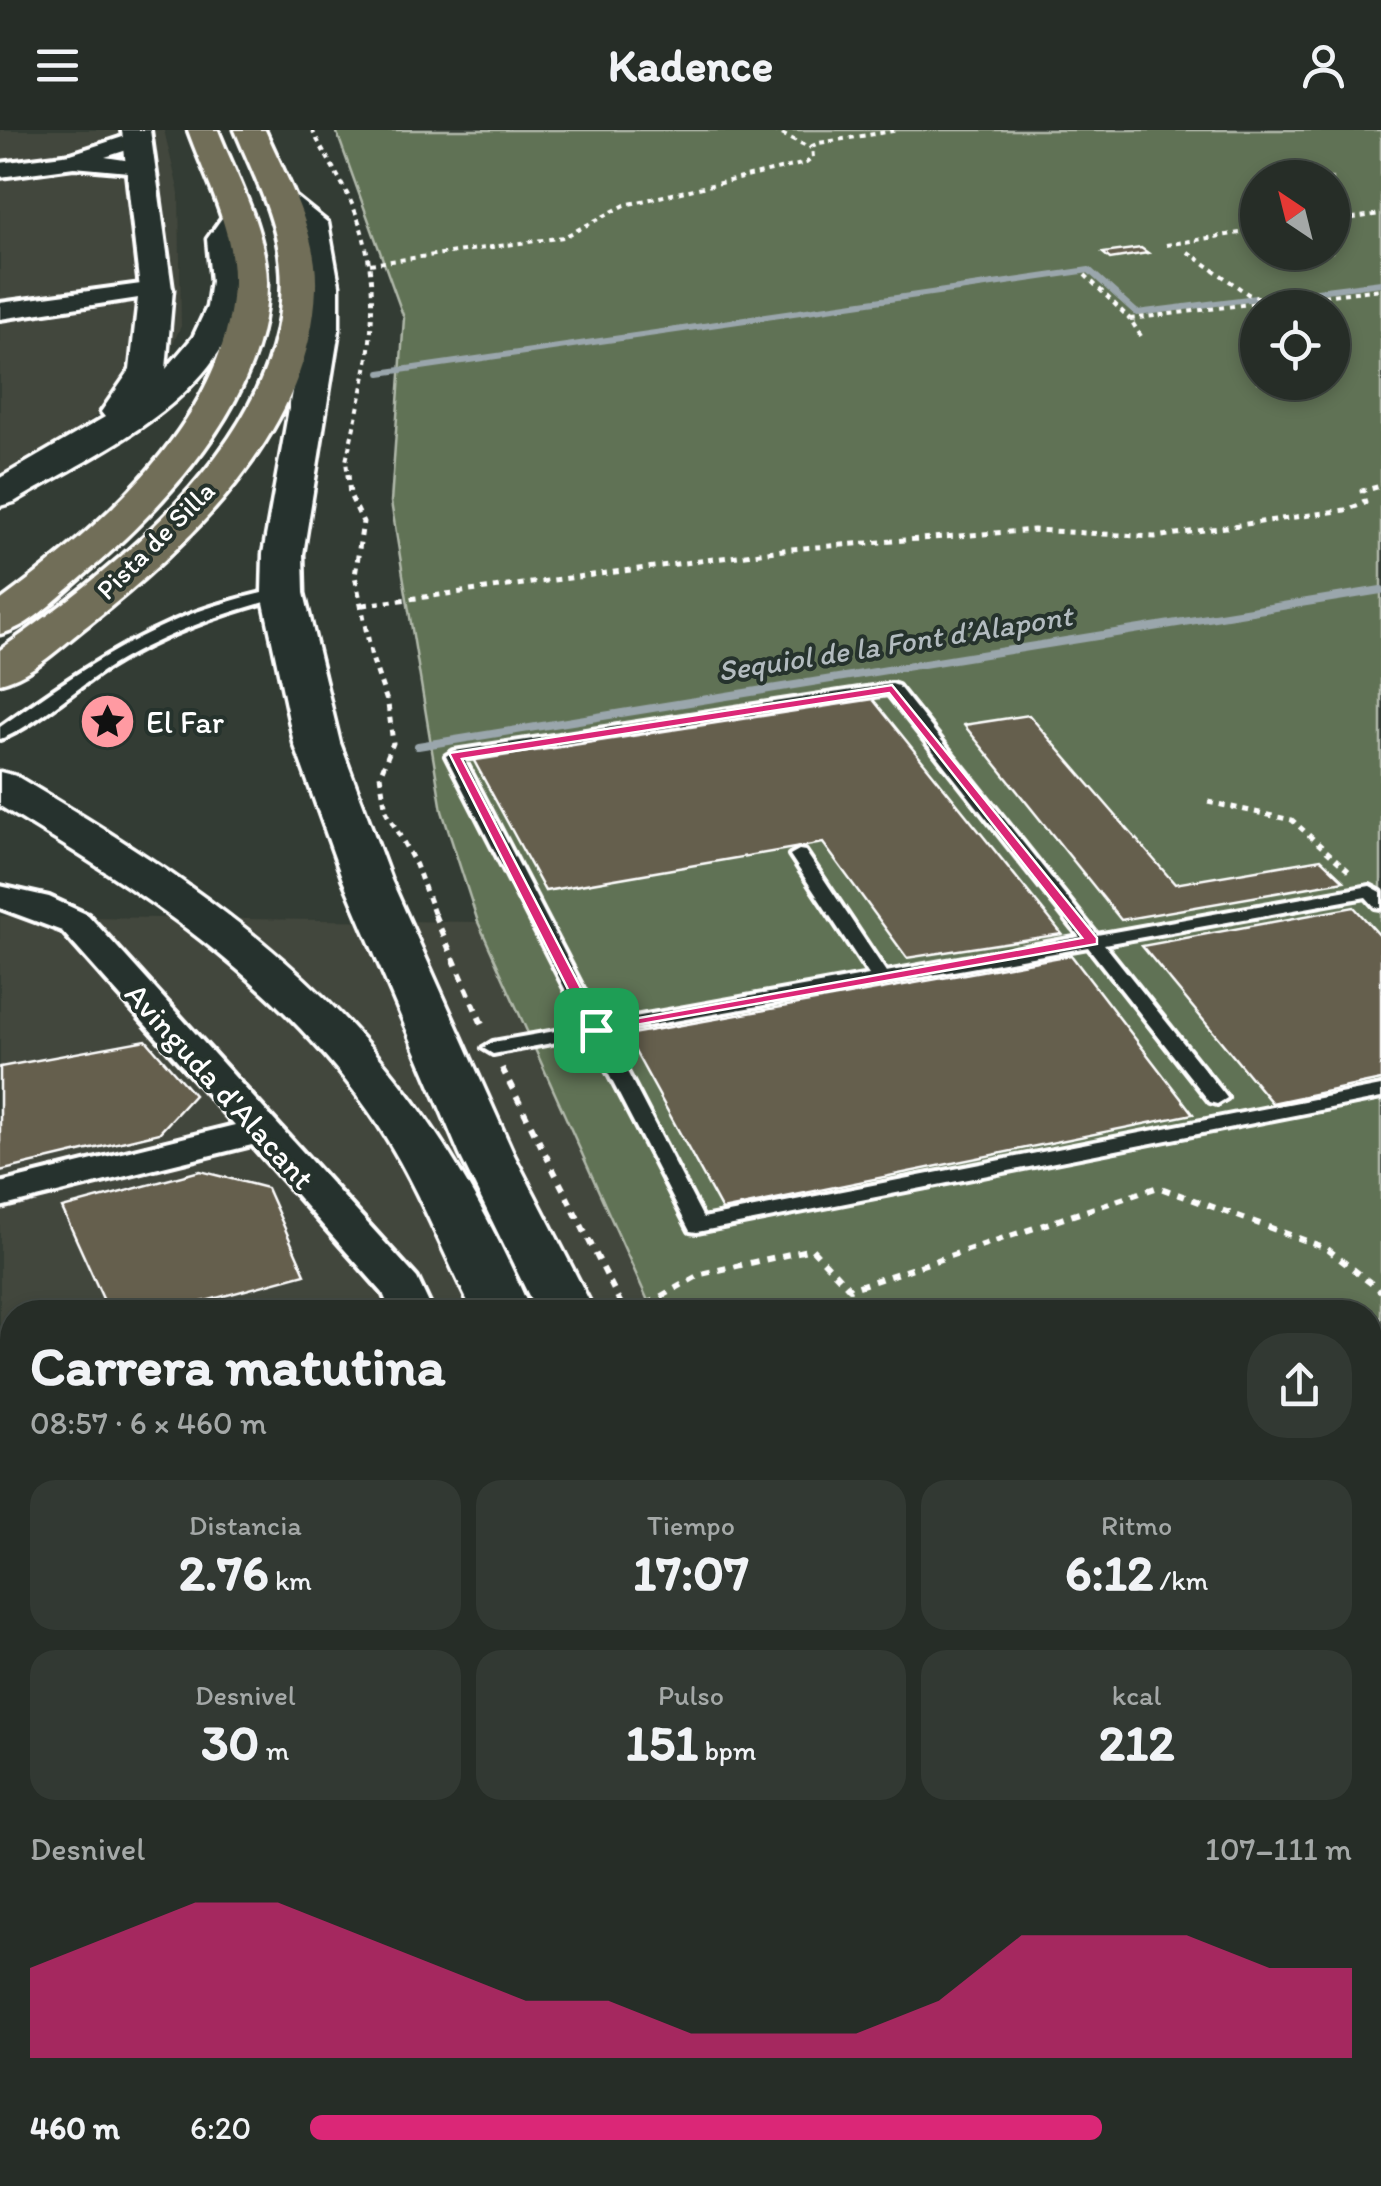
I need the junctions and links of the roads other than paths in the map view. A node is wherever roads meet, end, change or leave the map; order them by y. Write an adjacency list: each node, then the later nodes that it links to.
1 (203, 130): 9 (highway, Pista de Silla)
2 (137, 134): 4 (street); 6 (street)
3 (252, 135): 8 (highway, Pista de Silla)
4 (103, 140): 5 (street)
5 (74, 160): 6 (street); 7 (street)
6 (143, 169): 10 (street)
7 (0, 170)
8 (286, 205): 14 (main road); 16 (highway, Pista de Silla)
9 (238, 218): 12 (main road); 15 (highway, Pista de Silla)
10 (156, 288): 11 (street); 12 (main road)
11 (0, 311)
12 (70, 450): 13 (main road)
13 (0, 494)
14 (283, 592): 17 (lane); 32 (main road)
15 (0, 621)
16 (0, 670)
17 (0, 734)
18 (0, 786): 31 (main road)
19 (800, 855): 23 (lane)
20 (0, 897): 28 (street, Avinguda d'Alacant)
21 (1376, 897): 22 (lane)
22 (1092, 941): 23 (lane); 24 (lane); 27 (lane)
23 (881, 979): 24 (lane)
24 (596, 1030): 25 (lane); 26 (lane)
25 (493, 1048)
26 (1381, 1092)
27 (1216, 1098)
28 (260, 1130): 29 (street); 30 (street, Avinguda d'Alacant)
29 (0, 1195)
30 (407, 1300)
31 (496, 1300)
32 (560, 1300)

